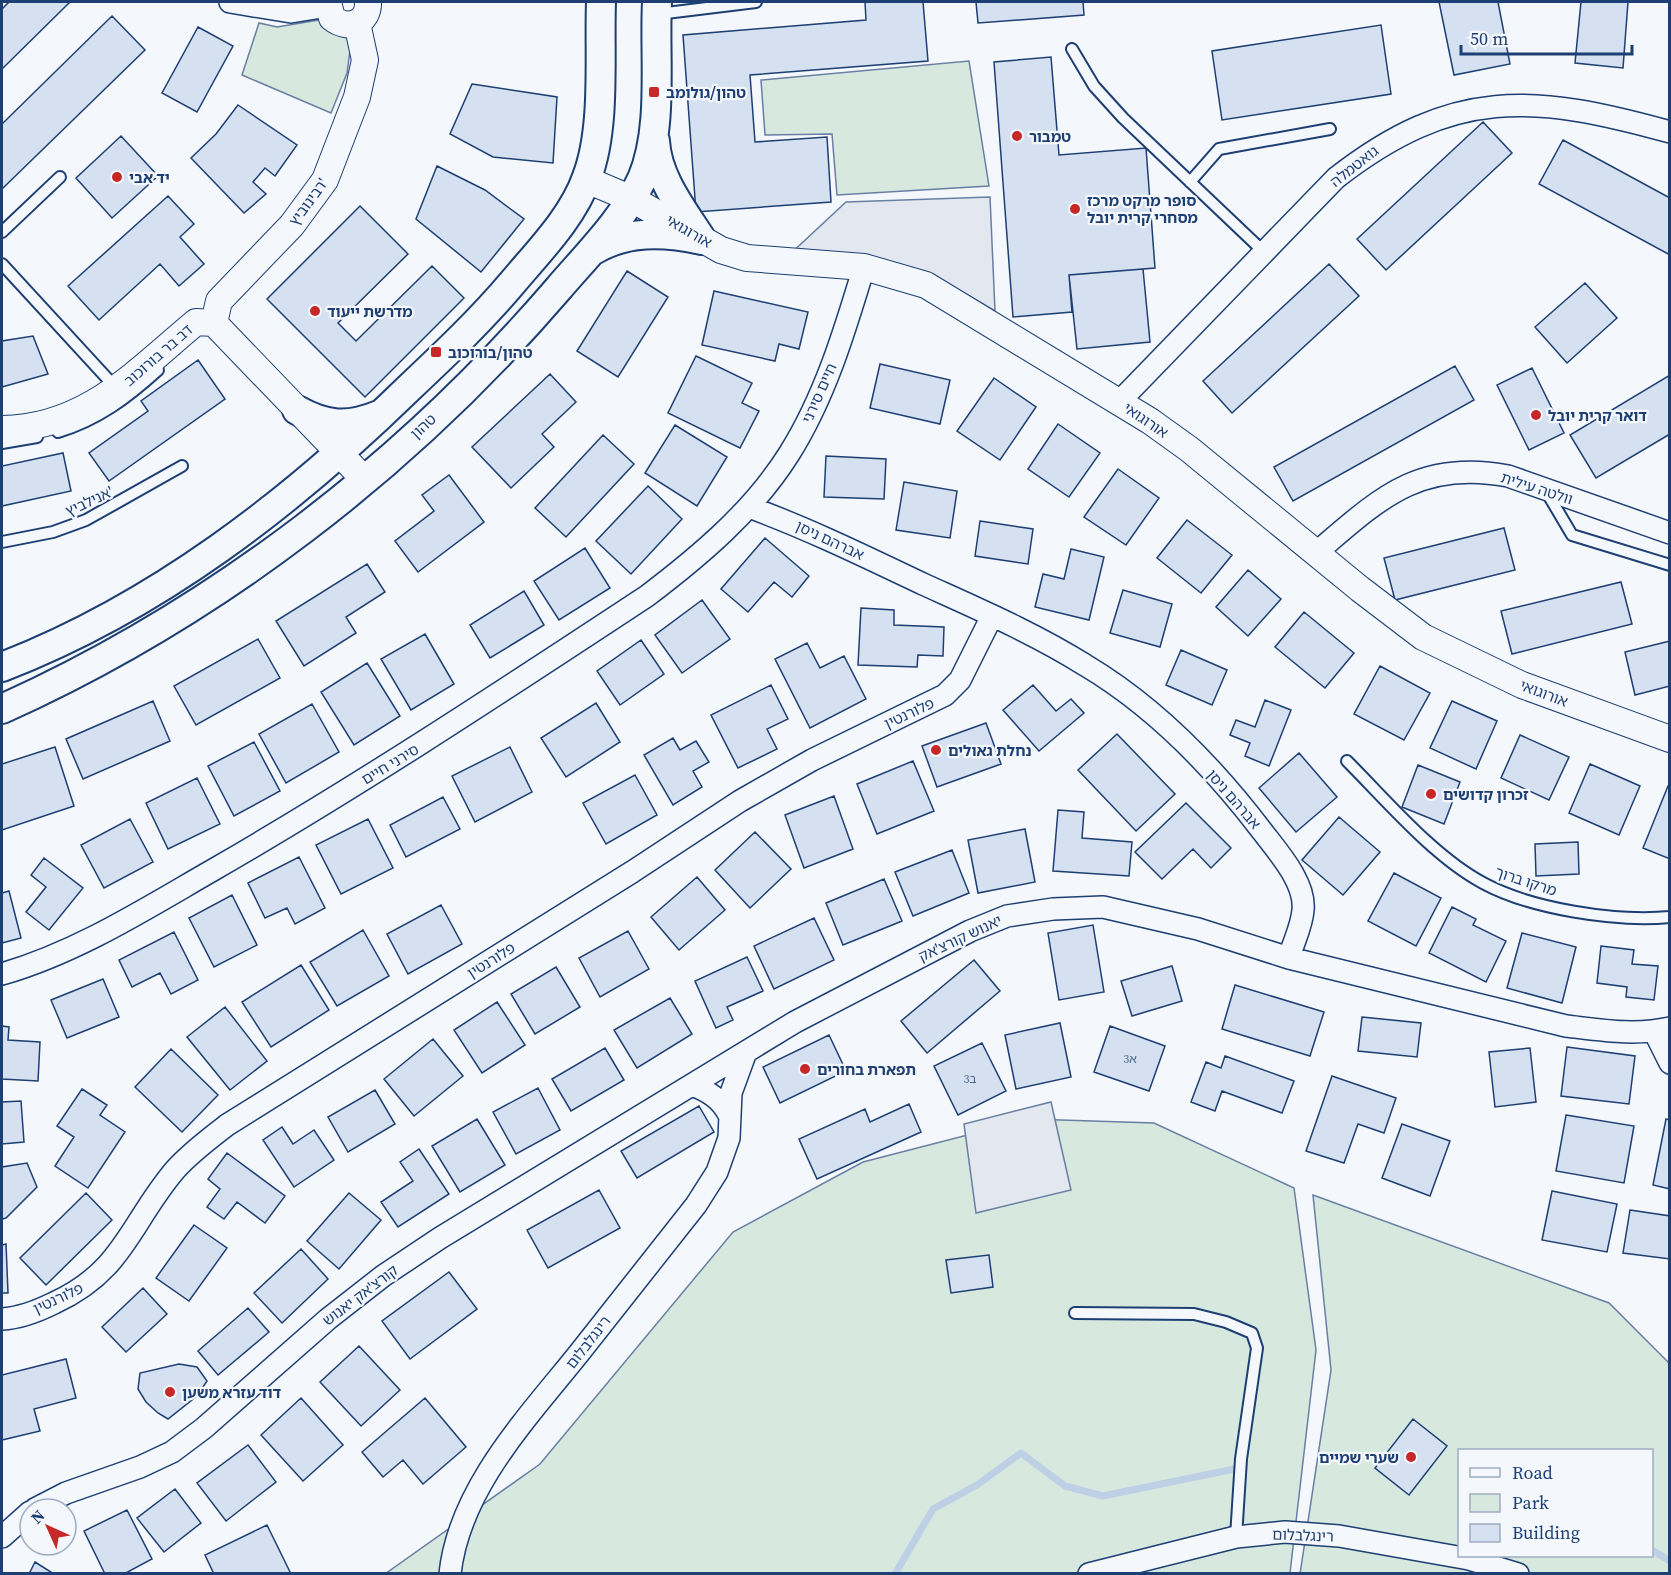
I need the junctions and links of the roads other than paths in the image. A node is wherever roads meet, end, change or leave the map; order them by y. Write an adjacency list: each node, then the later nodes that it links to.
1 (230, 2): 4 (street)
2 (601, 2): 12 (main road)
3 (756, 2): 5 (lane)
4 (328, 4): 6 (street)
5 (657, 8): 10 (main road, טהון)
6 (362, 12): 21 (street, רבינוביץ')
7 (1072, 49): 13 (lane)
8 (1330, 129): 13 (lane)
9 (1670, 132): 18 (street, גואטמלה)
10 (654, 134): 14 (main road, טהון); 16 (main road)
11 (60, 177): 15 (lane)
12 (586, 180): 14 (street, אורוגואי); 25 (main road)
13 (1190, 182): 18 (lane)
14 (632, 199): 16 (street, אורוגואי); 17 (main road, טהון)
15 (2, 232)
16 (702, 240): 17 (main road); 20 (street, אורוגואי)
17 (589, 252): 30 (main road, טהון)
18 (1264, 252): 23 (street, גואטמלה)
19 (2, 264): 22 (lane)
20 (864, 267): 23 (street, אורוגואי); 32 (street, חיים סירני)
21 (214, 323): 22 (street, דב בר בורוכוב); 24 (street, דב בר בורוכוב)
22 (122, 394): 26 (street, דב בר בורוכוב); 27 (lane)
23 (1119, 402): 35 (street, אורוגואי)
24 (297, 410): 25 (main road); 28 (street, דב בר בורוכוב)
25 (383, 413): 28 (main road)
26 (2, 429)
27 (2, 443)
28 (339, 453): 30 (street, דב בר בורוכוב); 38 (main road)
29 (182, 466): 34 (lane, אנילביץ')
30 (364, 479): 39 (main road, טהון)
31 (1544, 489): 33 (street, וולטה עילית); 35 (street, וולטה עילית); 36 (lane)
32 (749, 507): 37 (street, אברהם ניסן); 44 (street, סירני חיים)
33 (1670, 533)
34 (2, 542)
35 (1317, 552): 40 (street, אורוגואי)
36 (1670, 565)
37 (992, 616): 43 (street, אברהם ניסן); 51 (street, פלורנטין)
38 (2, 667)
39 (2, 709)
40 (1670, 739)
41 (1347, 761): 42 (lane, מרקו ברוך)
42 (1670, 917)
43 (1289, 958): 45 (street); 46 (street, יאנוש קורצ'אק)
44 (2, 974)
45 (1662, 1030): 47 (street)
46 (746, 1052): 48 (street, יאנוש קורצ'אק); 49 (street, רינגלבלום)
47 (1670, 1063)
48 (692, 1085): 49 (street); 52 (street, קורצ'אק יאנוש)
49 (729, 1115): 56 (street, רינגלבלום)
50 (1075, 1313): 55 (lane)
51 (2, 1318)
52 (58, 1497)
53 (18, 1523): 54 (street)
54 (2, 1537)
55 (1236, 1537): 57 (street, רינגלבלום); 58 (street, רינגלבלום)
56 (450, 1574)
57 (1089, 1574)
58 (1518, 1574)

